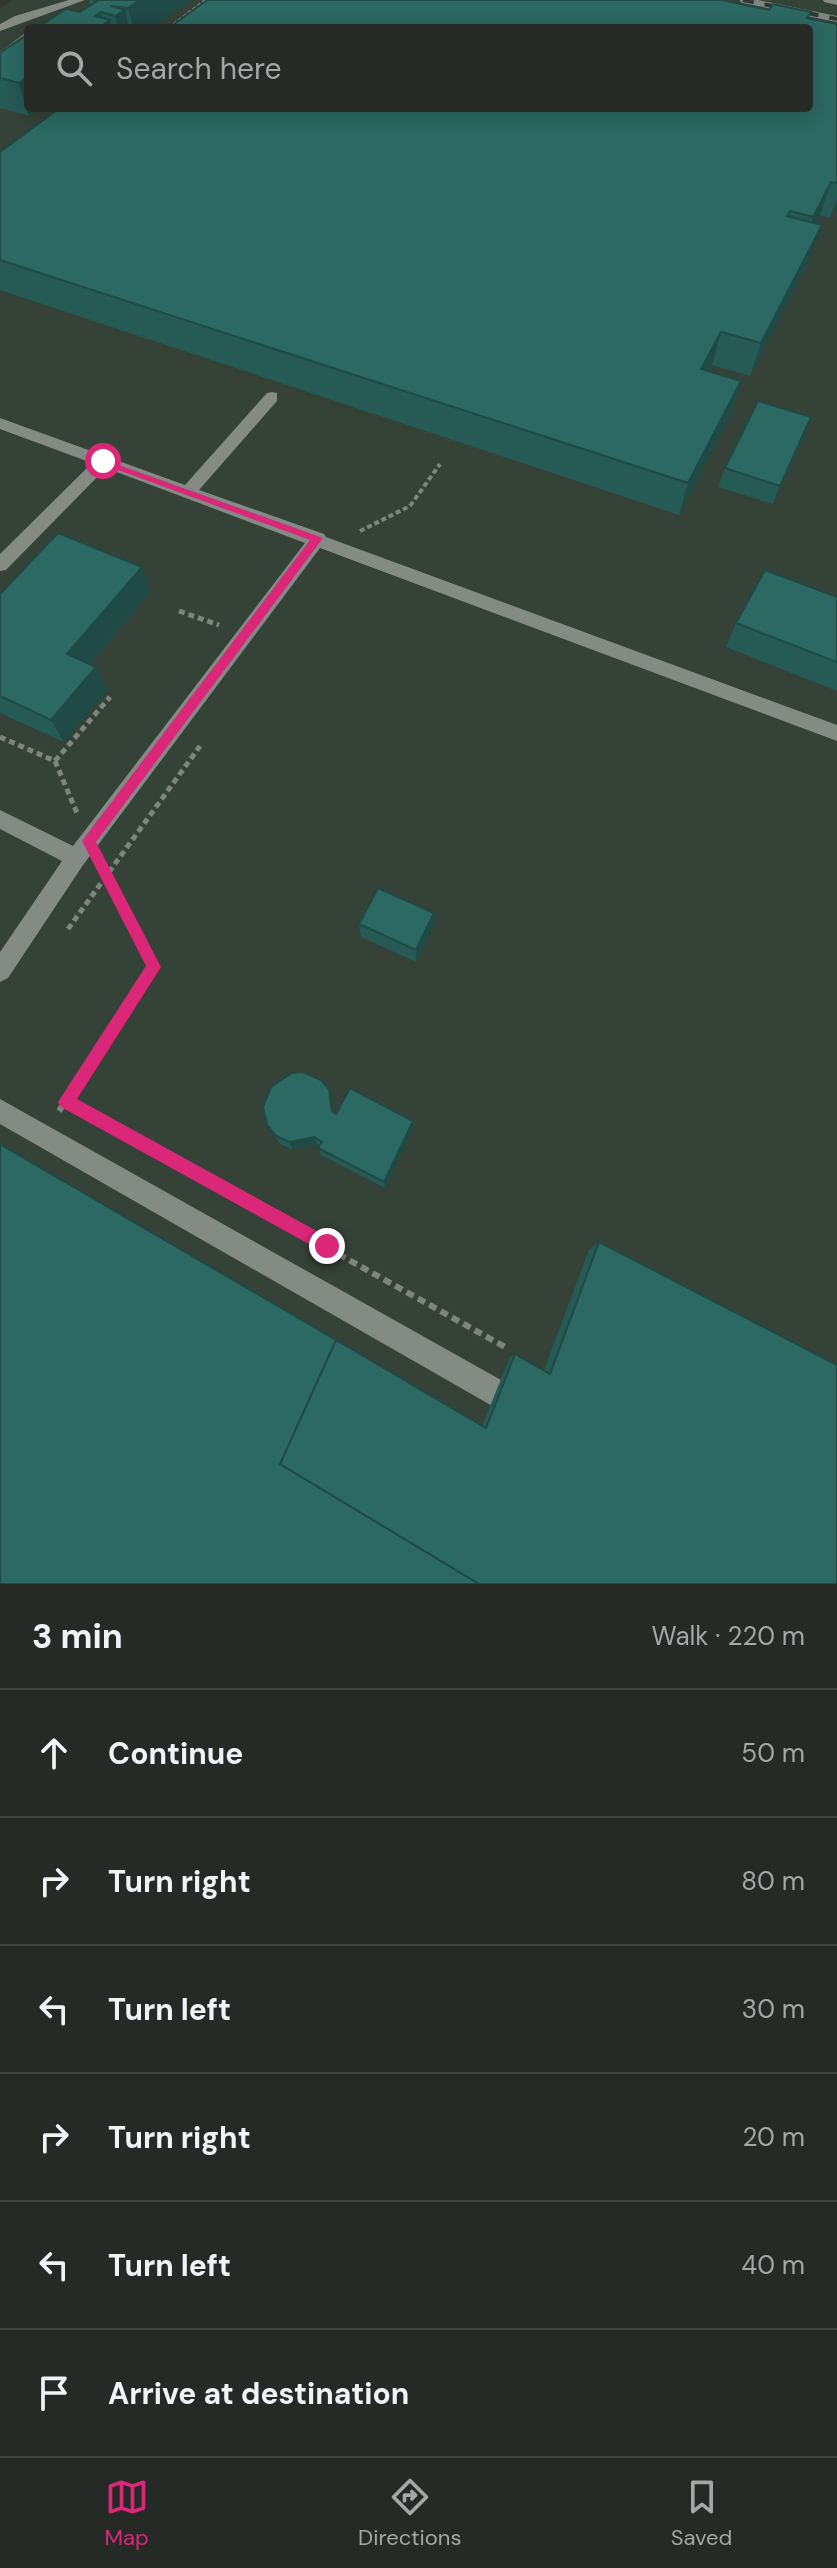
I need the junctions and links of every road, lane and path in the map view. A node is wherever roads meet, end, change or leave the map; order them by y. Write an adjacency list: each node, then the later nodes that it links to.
1 (81, 0): 5 (lane); 7 (lane)
2 (206, 0): 6 (path)
3 (828, 0): 4 (lane)
4 (837, 2)
5 (43, 24)
6 (174, 24)
7 (0, 28)
8 (24, 37): 9 (lane)
9 (0, 58)
10 (272, 397): 14 (lane)
11 (0, 423): 12 (lane)
12 (103, 461): 14 (lane); 17 (lane)
13 (440, 464): 16 (path)
14 (188, 492): 15 (lane)
15 (318, 538): 16 (lane); 24 (lane)
16 (339, 546): 19 (lane)
17 (0, 565)
18 (110, 697): 22 (path)
19 (837, 733)
20 (208, 735): 25 (path)
21 (0, 737): 22 (path)
22 (55, 761): 24 (path)
23 (0, 819): 24 (lane)
24 (82, 850): 25 (path); 27 (lane)
25 (107, 874): 26 (path); 28 (path)
26 (65, 932)
27 (0, 971)
28 (66, 1102): 30 (path); 31 (path)
29 (0, 1111): 30 (lane)
30 (42, 1134): 32 (lane)
31 (505, 1347)
32 (542, 1419)

